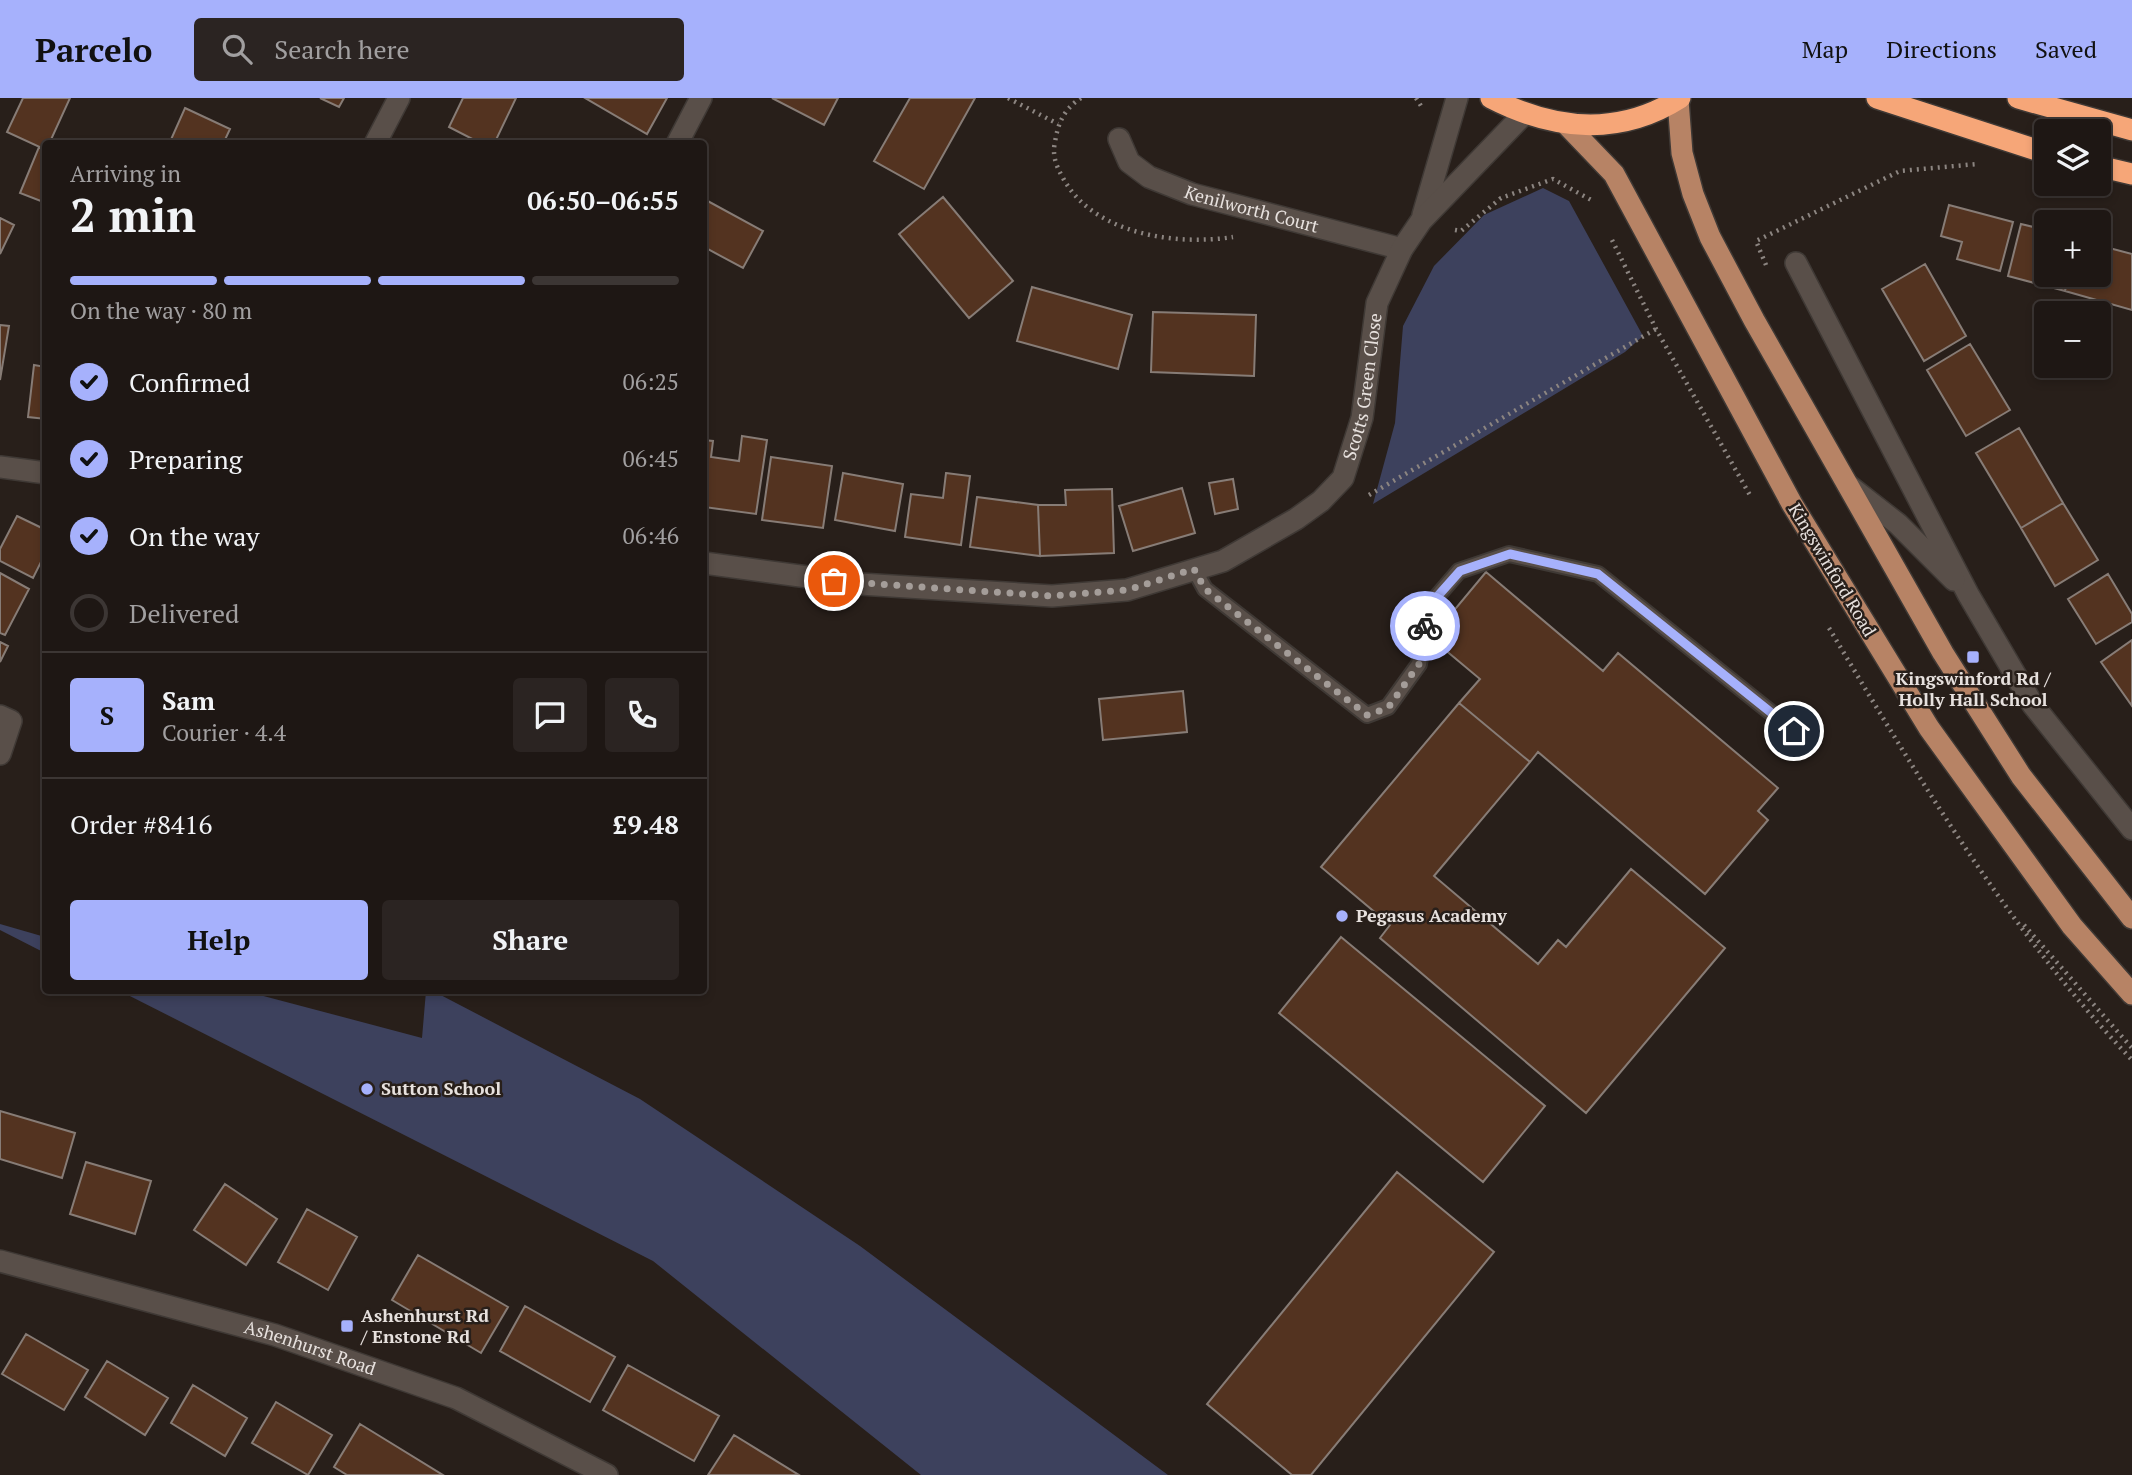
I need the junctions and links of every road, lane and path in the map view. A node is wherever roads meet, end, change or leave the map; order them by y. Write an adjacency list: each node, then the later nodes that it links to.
1 (399, 98): 14 (street)
2 (701, 98): 15 (street)
3 (1009, 98): 10 (path)
4 (1457, 98): 21 (street, Scotts Green Close)
5 (1492, 98): 9 (highway)
6 (1877, 98): 16 (highway)
7 (2018, 98): 12 (highway)
8 (1679, 99): 11 (highway); 29 (main road)
9 (1524, 114): 11 (highway); 21 (street, Scotts Green Close)
10 (1058, 124)
11 (1567, 125): 39 (main road, Kingswinford Road)
12 (2132, 130)
13 (1119, 139): 24 (street, Kenilworth Court)
14 (380, 140)
15 (679, 140)
16 (2034, 149)
17 (1986, 166): 26 (path)
18 (2111, 169): 19 (highway)
19 (2132, 174)
20 (1598, 212): 22 (path)
21 (1421, 220): 24 (street, Scotts Green Close)
22 (1461, 231)
23 (1610, 235): 30 (path)
24 (1402, 249): 32 (street, Scotts Green Close)
25 (1796, 263): 33 (street)
26 (1767, 266)
27 (0, 467): 28 (street)
28 (42, 472)
29 (1846, 484): 33 (street); 38 (main road)
30 (1368, 496)
31 (707, 563): 32 (street, Scotts Green Close)
32 (1194, 569): 35 (lane)
33 (1968, 594): 37 (street)
34 (0, 716): 36 (street)
35 (1794, 731)
36 (0, 754)
37 (2132, 829)
38 (2129, 908)
39 (2132, 994)
40 (2132, 1048): 41 (path)
41 (2132, 1060)
42 (0, 1261): 43 (street, Ashenhurst Road)
43 (607, 1475)

